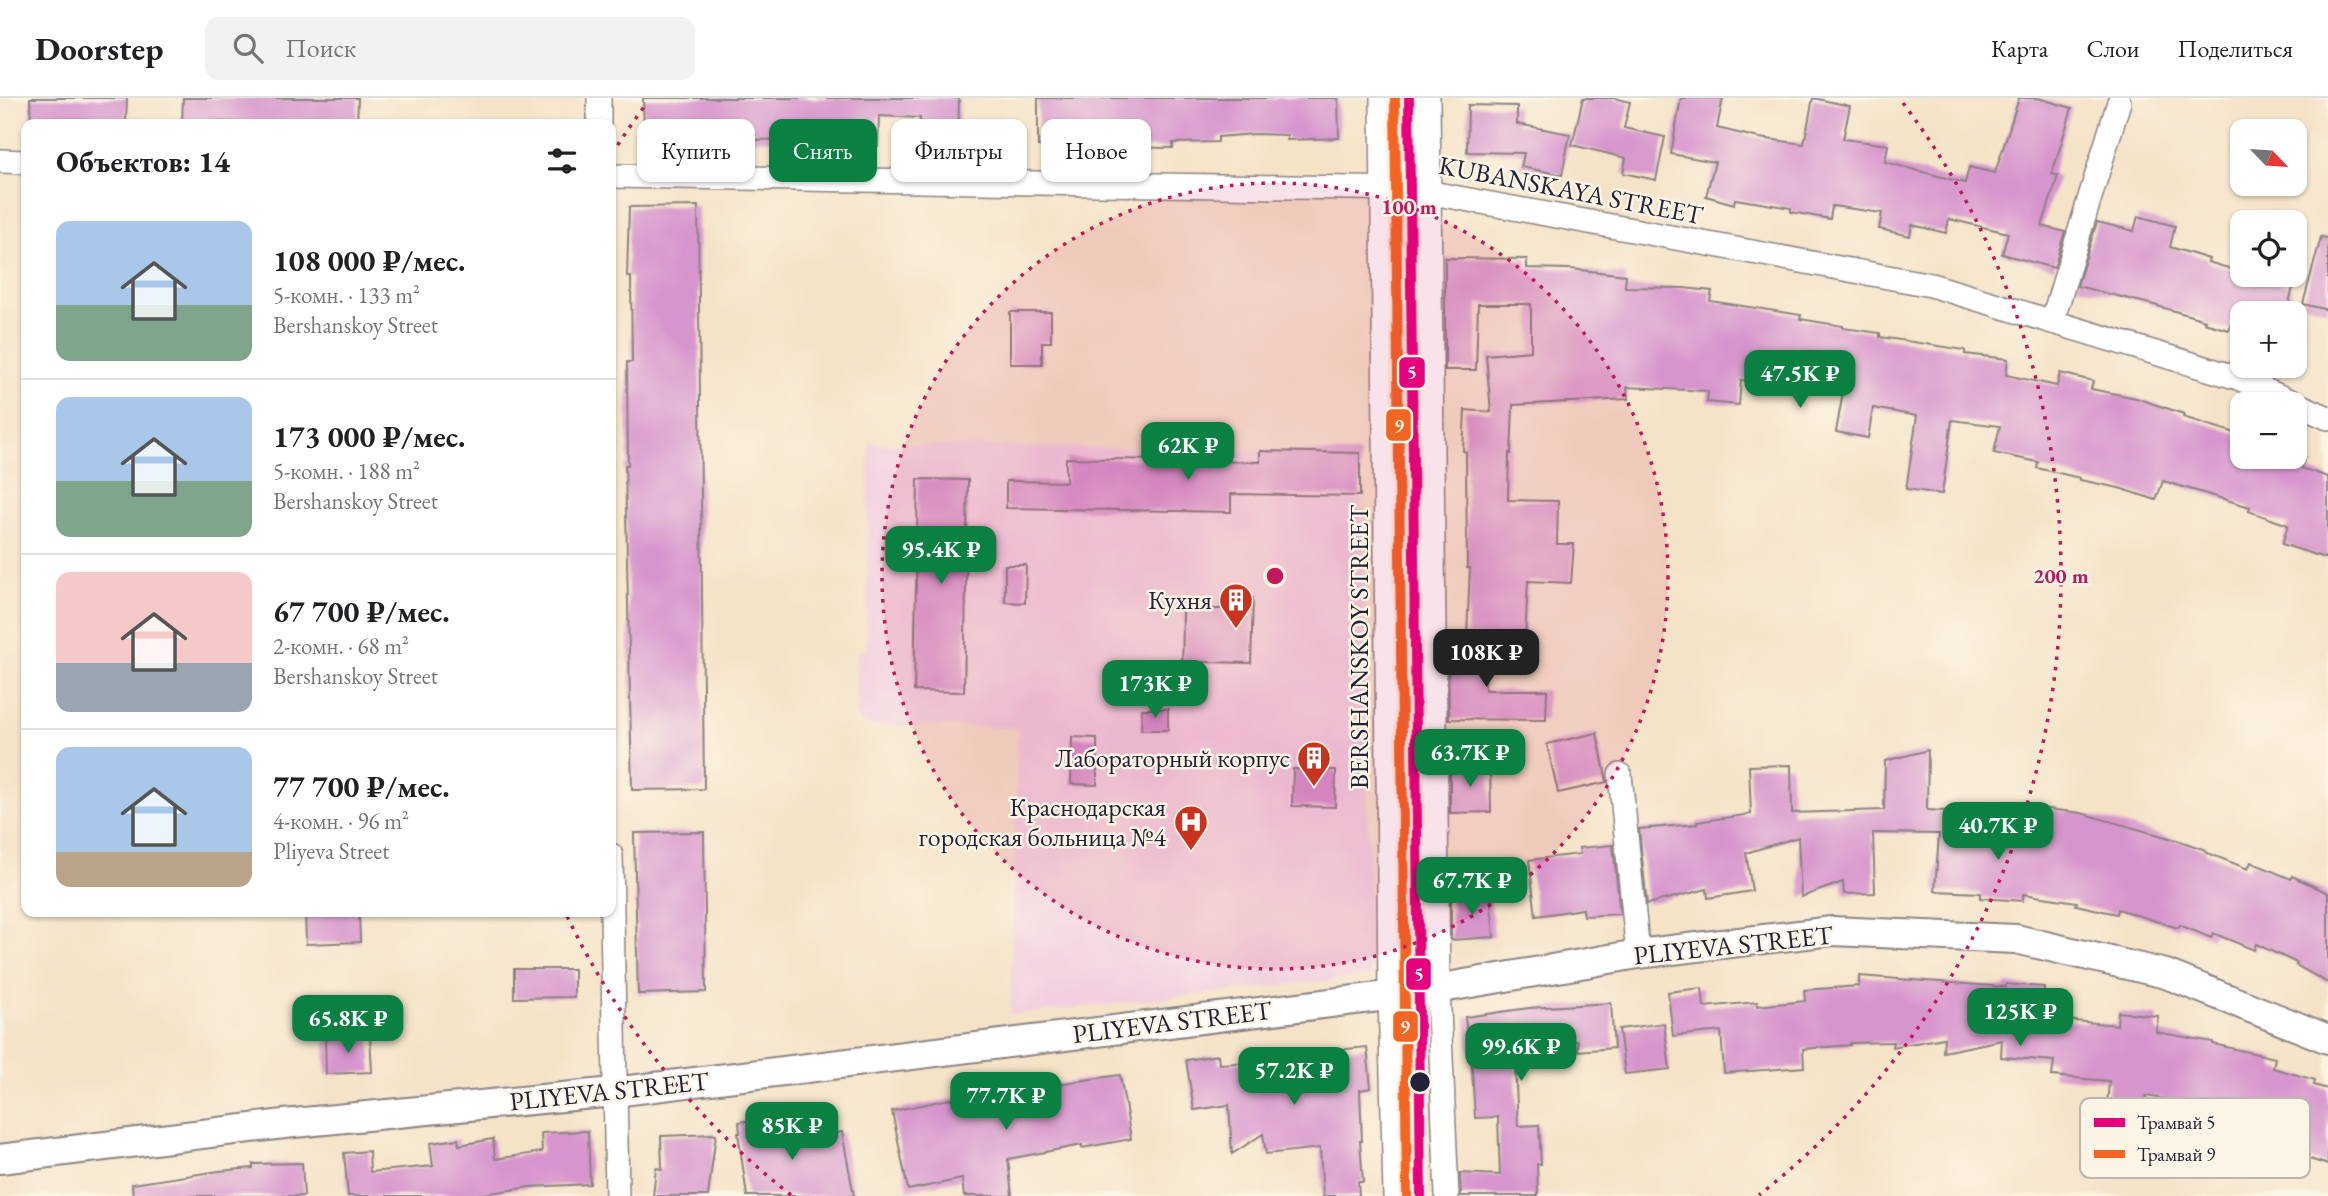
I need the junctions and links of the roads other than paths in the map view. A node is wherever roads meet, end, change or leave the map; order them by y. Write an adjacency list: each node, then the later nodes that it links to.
1 (599, 98): 5 (street)
2 (1382, 98): 9 (street, BERSHANSKOY STREET)
3 (1428, 98): 10 (street)
4 (2119, 102): 11 (street)
5 (599, 119)
6 (0, 160): 7 (street)
7 (21, 162)
8 (616, 176): 9 (street, KUBANSKAYA STREET)
9 (1384, 187): 10 (street, KUBANSKAYA STREET); 17 (street, BERSHANSKOY STREET)
10 (1430, 192): 11 (street, KUBANSKAYA STREET); 16 (street)
11 (2052, 322): 12 (street, KUBANSKAYA STREET)
12 (2328, 418)
13 (1620, 775): 15 (street)
14 (612, 917): 19 (street)
15 (1638, 954): 16 (street, PLIYEVA STREET); 18 (street, PLIYEVA STREET)
16 (1438, 987): 17 (street, PLIYEVA STREET); 23 (street)
17 (1390, 994): 19 (street, PLIYEVA STREET); 22 (street, BERSHANSKOY STREET)
18 (2328, 1039)
19 (614, 1092): 20 (street, PLIYEVA STREET); 21 (street)
20 (0, 1159)
21 (617, 1196)
22 (1395, 1196)
23 (1447, 1196)

